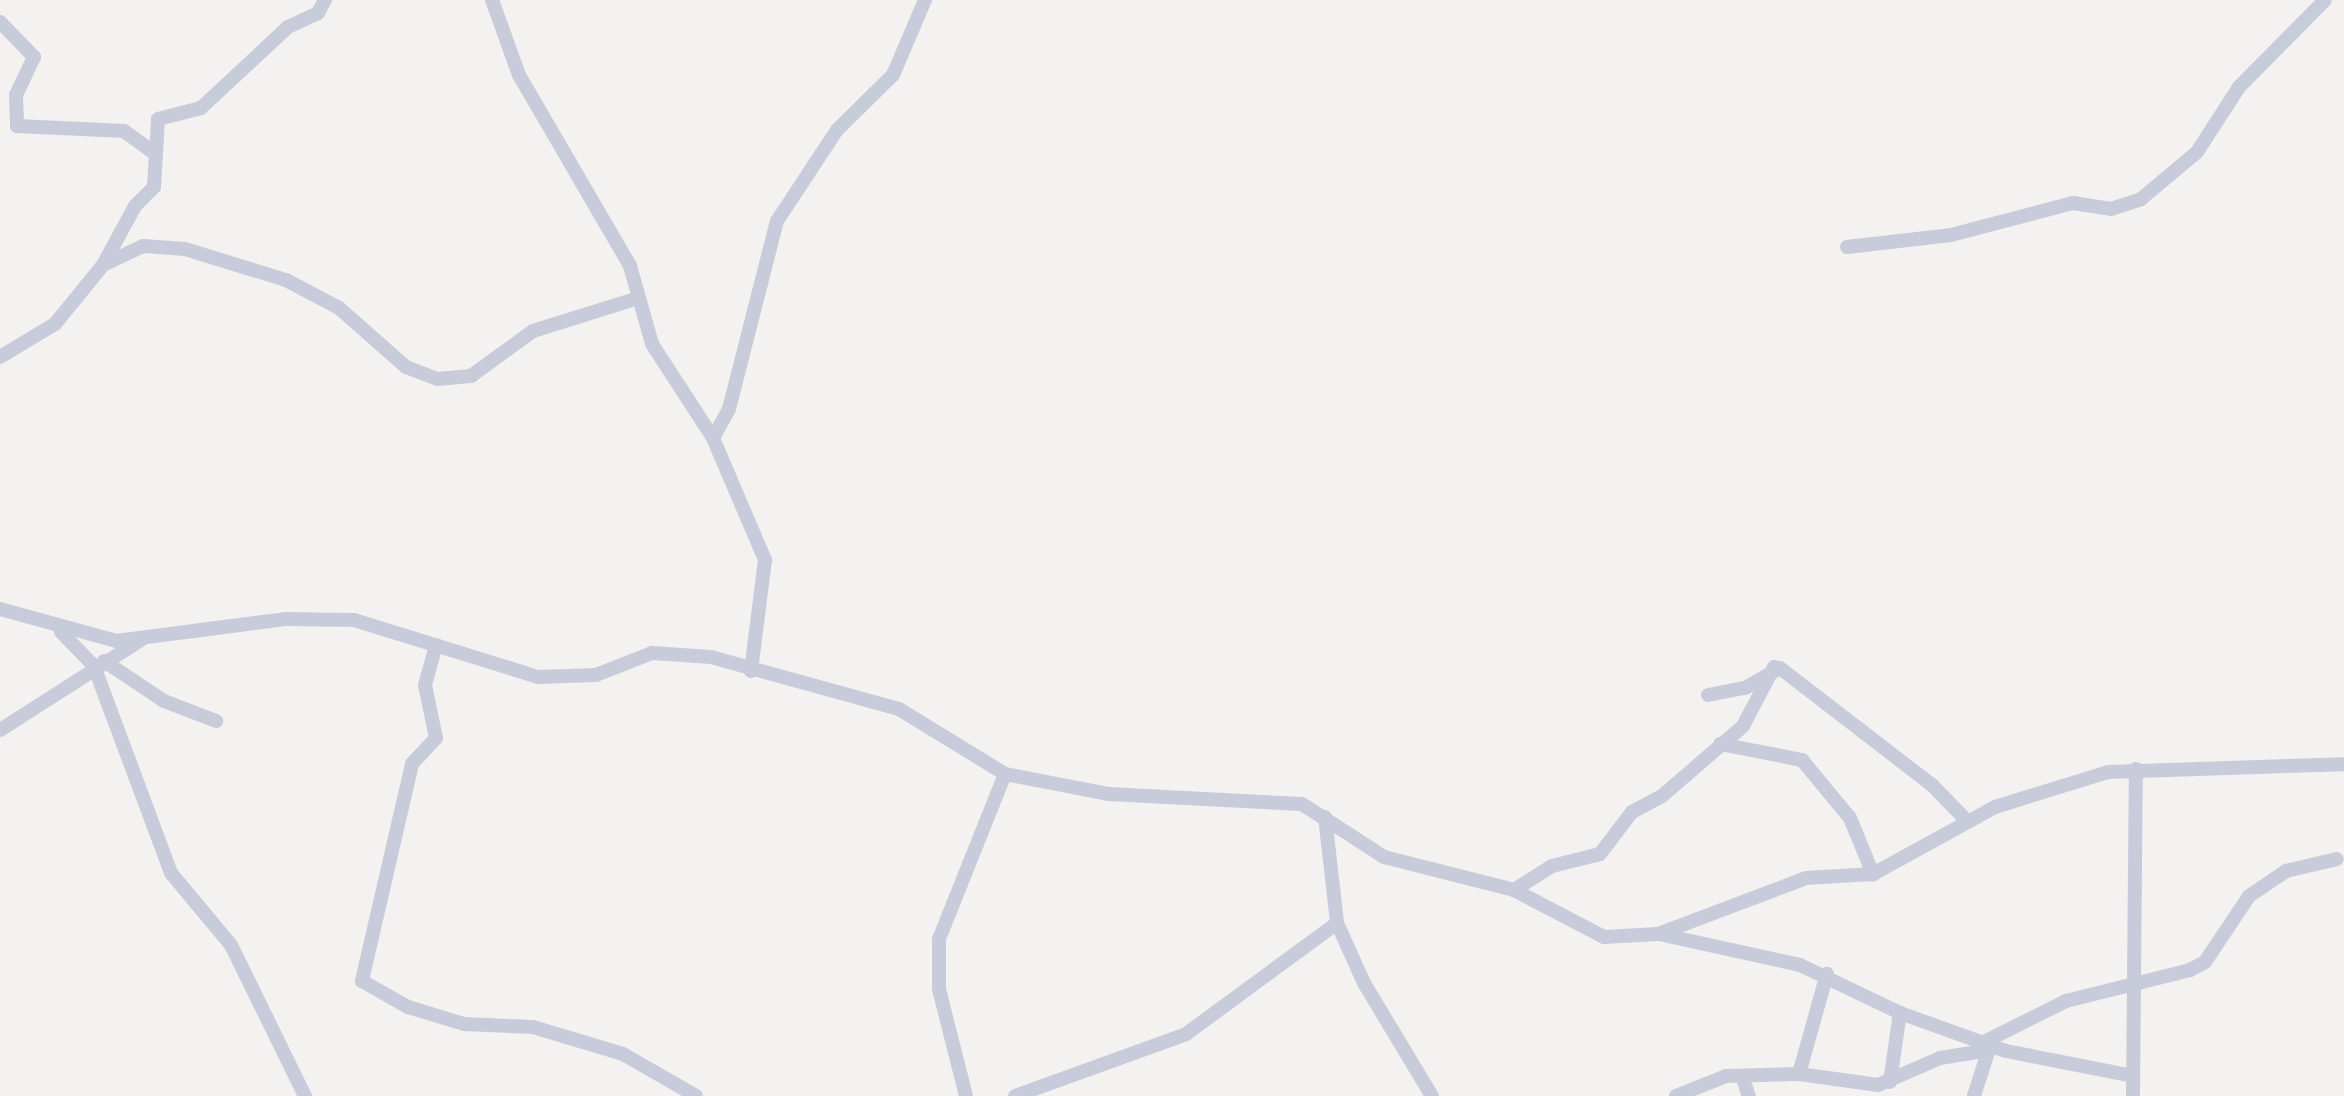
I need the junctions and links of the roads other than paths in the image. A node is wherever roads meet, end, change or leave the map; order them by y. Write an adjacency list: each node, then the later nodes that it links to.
1 (325, 0): 6 (street)
2 (492, 0): 9 (street)
3 (925, 0): 11 (street)
4 (2325, 0): 7 (street)
5 (0, 22): 6 (street)
6 (152, 151): 8 (street)
7 (1847, 247)
8 (103, 265): 9 (street); 10 (street)
9 (638, 298): 11 (street)
10 (0, 357)
11 (713, 438): 18 (street)
12 (0, 609): 13 (street)
13 (58, 629): 14 (street); 16 (street)
14 (144, 637): 15 (street); 16 (street)
15 (436, 645): 18 (street); 42 (street)
16 (99, 663): 20 (street); 21 (street); 41 (street)
17 (1774, 667): 19 (street); 22 (street); 27 (street)
18 (751, 671): 25 (street)
19 (1708, 695)
20 (216, 721)
21 (0, 730)
22 (1720, 744): 29 (street); 30 (street)
23 (2344, 764): 24 (street)
24 (2136, 769): 27 (street); 34 (street)
25 (1005, 774): 26 (street); 43 (street)
26 (1325, 817): 30 (street); 31 (street)
27 (1967, 821): 29 (street)
28 (2337, 859): 34 (street)
29 (1873, 874): 32 (street)
30 (1514, 890): 32 (street)
31 (1337, 923): 44 (street); 45 (street)
32 (1658, 934): 33 (street)
33 (1827, 974): 35 (street); 37 (street)
34 (2133, 983): 36 (street); 39 (street)
35 (1900, 1013): 36 (street); 40 (street)
36 (1987, 1047): 39 (street); 40 (street); 48 (street)
37 (1799, 1074): 38 (street); 40 (street)
38 (1742, 1076): 46 (street); 47 (street)
39 (2133, 1076): 49 (street)
40 (1894, 1086)
41 (305, 1096)
42 (696, 1096)
43 (966, 1096)
44 (1015, 1096)
45 (1432, 1096)
46 (1676, 1096)
47 (1749, 1096)
48 (1974, 1096)
49 (2133, 1096)

